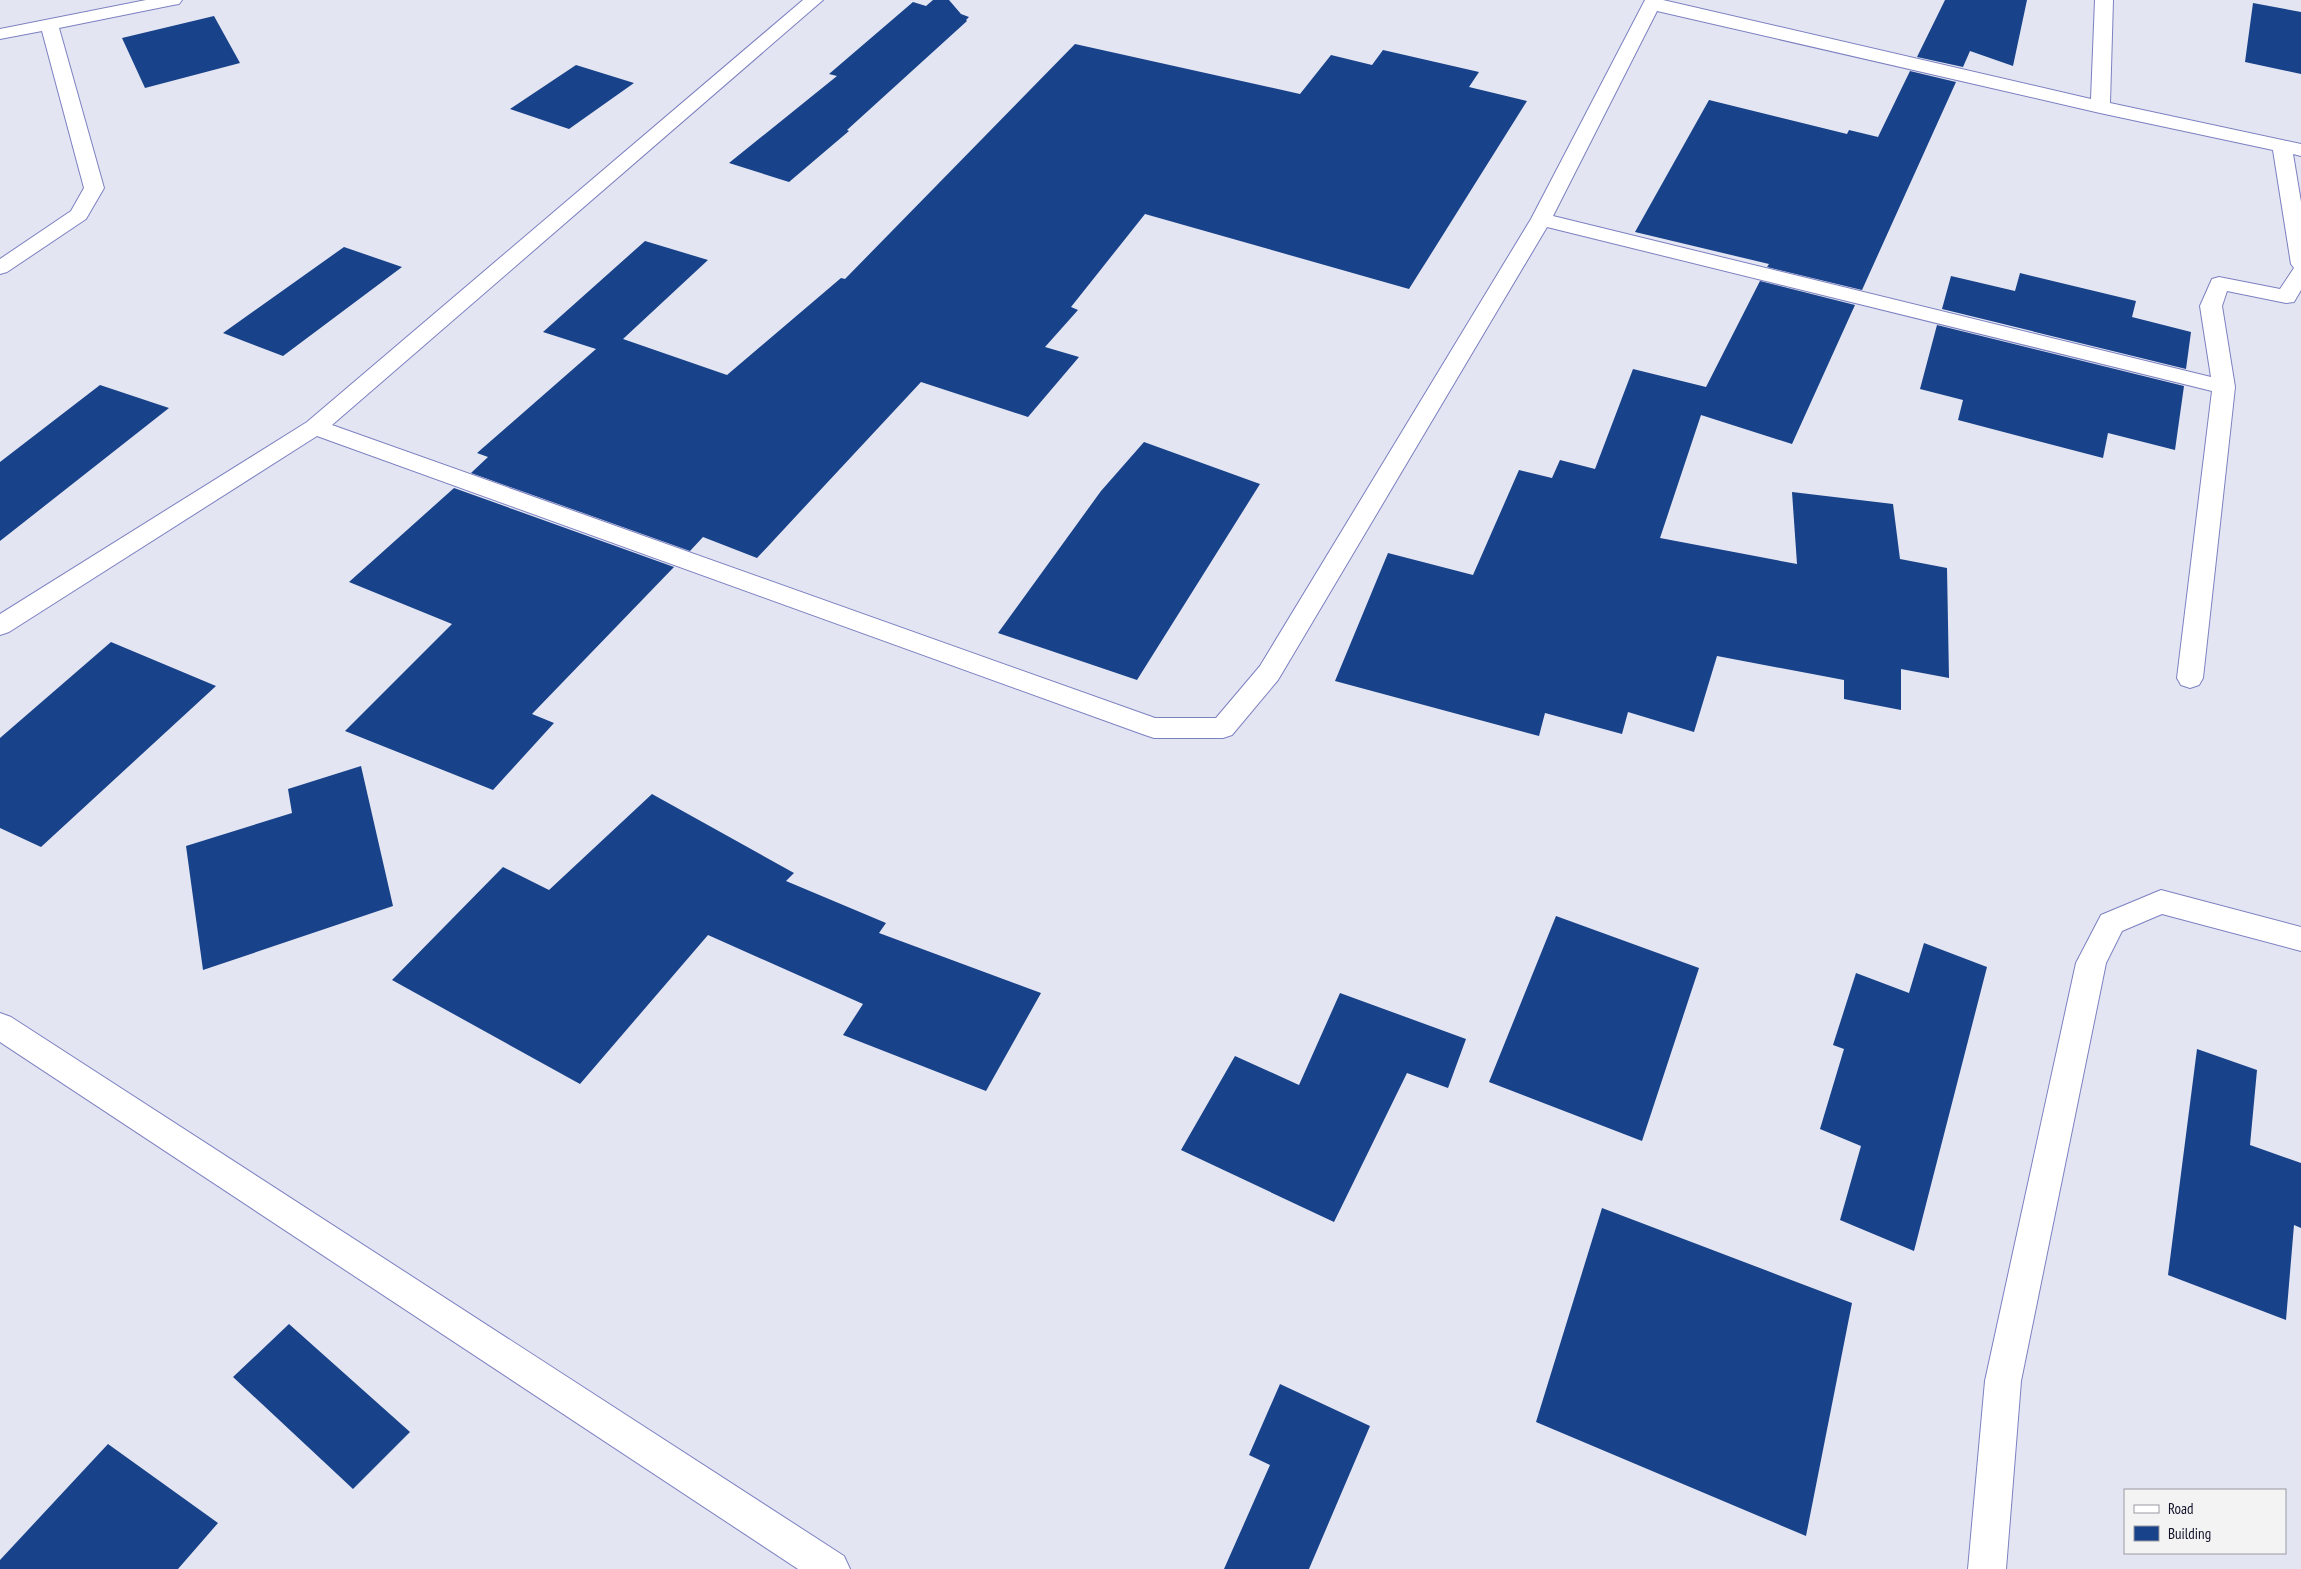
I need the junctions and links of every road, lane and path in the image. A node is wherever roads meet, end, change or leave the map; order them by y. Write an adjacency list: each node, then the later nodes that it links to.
1 (173, 0): 5 (street)
2 (814, 0): 15 (street)
3 (2104, 0): 7 (street)
4 (1653, 2): 7 (street); 9 (street)
5 (48, 23): 6 (street); 11 (street)
6 (0, 34)
7 (2100, 107): 8 (street)
8 (2292, 148): 10 (street)
9 (1541, 219): 14 (street); 15 (street)
10 (2301, 264)
11 (0, 268)
12 (2301, 273): 13 (street)
13 (2293, 299): 14 (street)
14 (2224, 387): 17 (street)
15 (315, 428): 16 (street)
16 (0, 626)
17 (2190, 678)
18 (2301, 939): 21 (street)
19 (0, 1026): 20 (street)
20 (832, 1569)
21 (1987, 1569)

